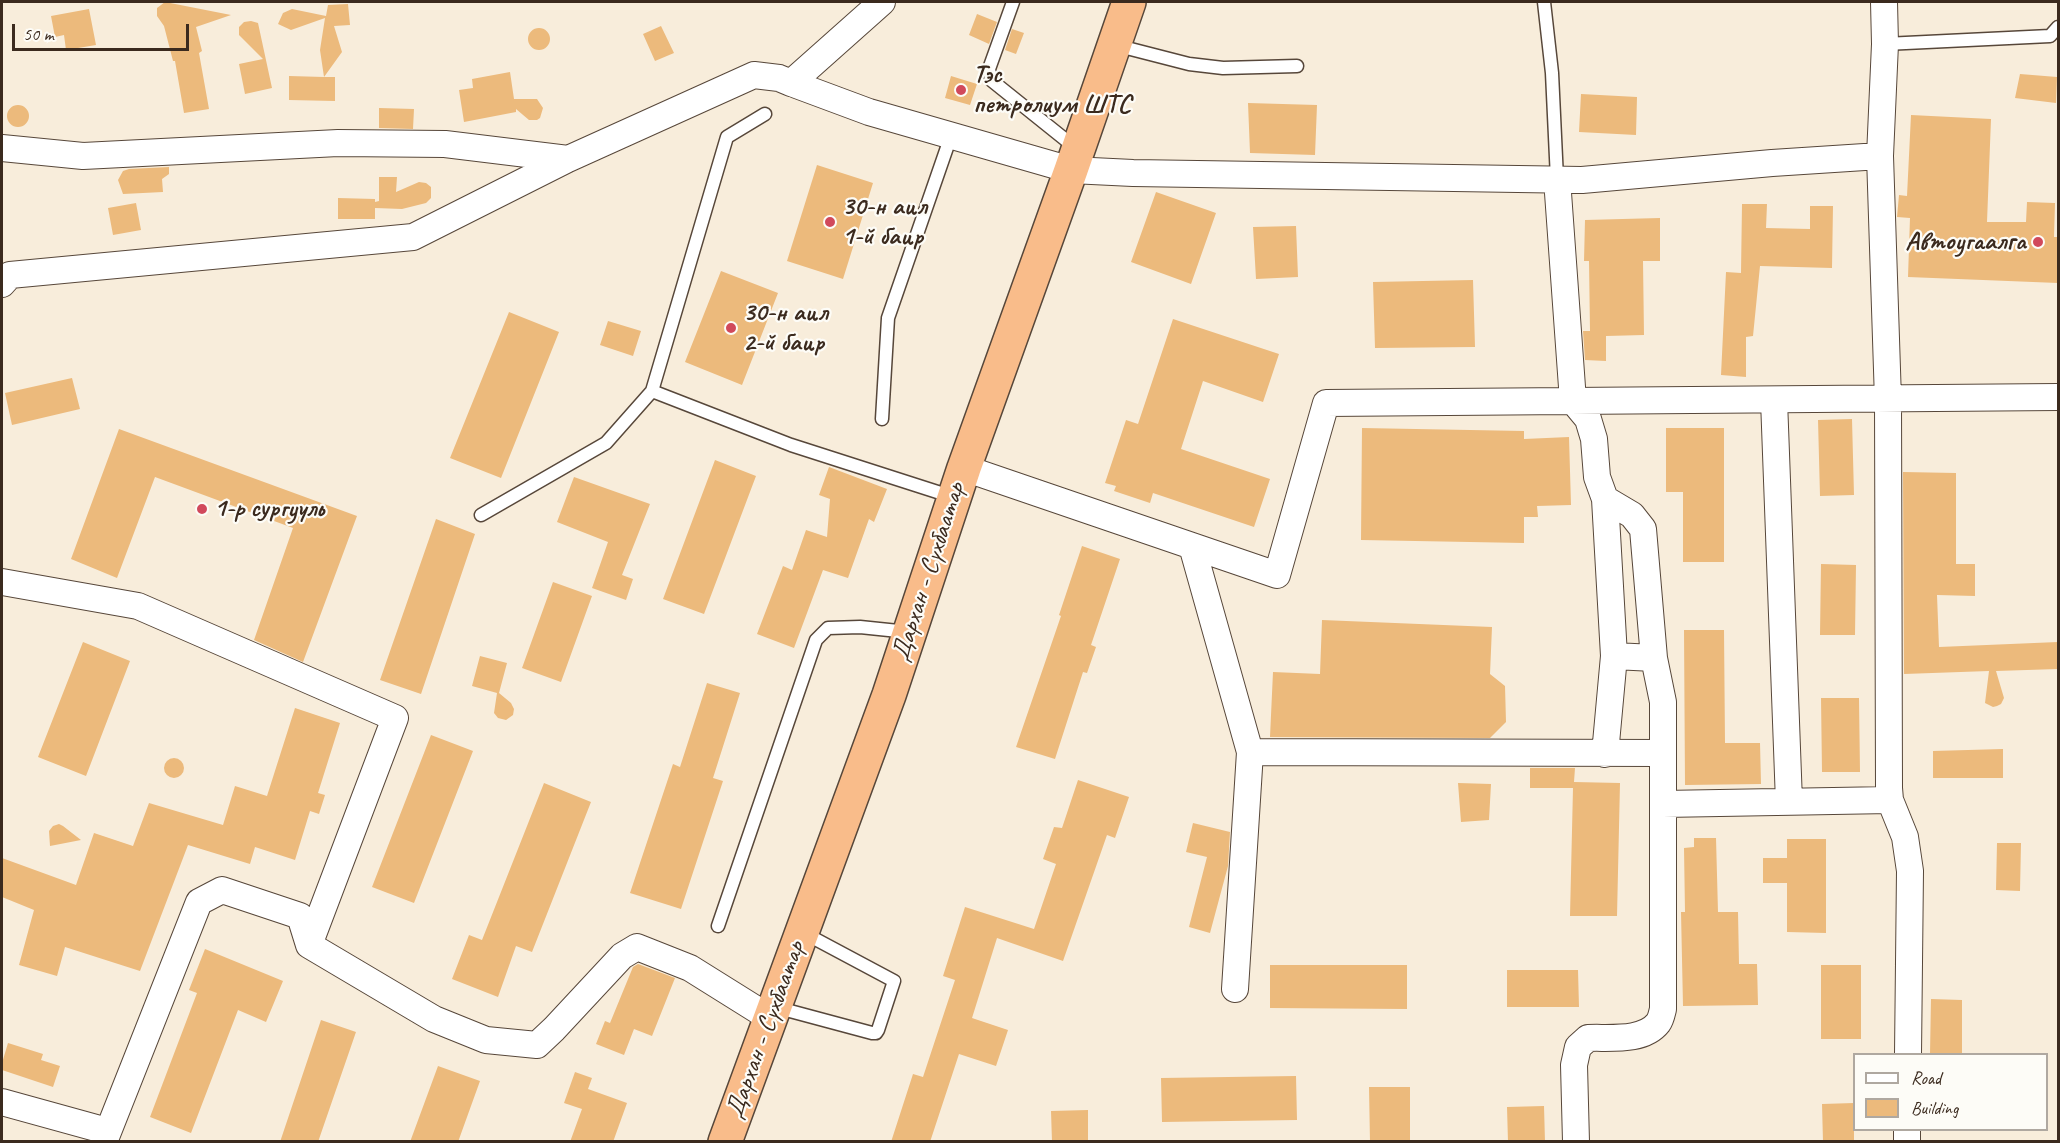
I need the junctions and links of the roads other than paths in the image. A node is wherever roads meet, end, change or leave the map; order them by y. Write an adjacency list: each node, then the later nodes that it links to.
1 (882, 2): 10 (street)
2 (1013, 2): 16 (lane)
3 (1129, 2): 8 (highway, Дархан - Сүхбаатар)
4 (1544, 2): 17 (lane)
5 (1884, 2): 7 (street)
6 (2058, 27): 7 (lane)
7 (1885, 44): 14 (street)
8 (1114, 45): 9 (lane); 16 (highway, Дархан - Сүхбаатар)
9 (1298, 66)
10 (791, 83): 12 (street); 15 (street)
11 (765, 114): 19 (lane)
12 (951, 136): 16 (street); 24 (lane)
13 (2, 148): 15 (street)
14 (1880, 156): 17 (street); 22 (street)
15 (568, 159): 18 (street)
16 (1074, 160): 17 (street); 25 (highway, Дархан - Сүхбаатар)
17 (1557, 179): 23 (street)
18 (4, 278)
19 (652, 391): 25 (lane); 27 (lane)
20 (2058, 397): 22 (street)
21 (1774, 400): 22 (street); 23 (street); 37 (street)
22 (1888, 400): 36 (street)
23 (1573, 401): 26 (street); 28 (street)
24 (882, 419)
25 (959, 482): 28 (street); 30 (highway, Дархан - Сүхбаатар)
26 (1605, 499): 31 (street); 32 (street)
27 (481, 516)
28 (1192, 546): 33 (street)
29 (2, 582): 41 (street)
30 (909, 632): 39 (lane); 40 (highway, Дархан - Сүхбаатар)
31 (1614, 656): 32 (street); 35 (street)
32 (1654, 658): 34 (street)
33 (1250, 752): 35 (street); 42 (street)
34 (1663, 753): 35 (street); 38 (street)
35 (1605, 754)
36 (1890, 800): 37 (street); 44 (street)
37 (1790, 802): 38 (street)
38 (1664, 804): 48 (street)
39 (718, 926)
40 (801, 932): 43 (highway, Дархан - Сүхбаатар); 43 (lane)
41 (309, 945): 43 (street); 46 (street)
42 (1235, 989)
43 (772, 1012): 47 (highway, Дархан - Сүхбаатар)
44 (1908, 1053)
45 (2, 1102): 46 (street)
46 (106, 1136)
47 (725, 1142)
48 (1576, 1142)

